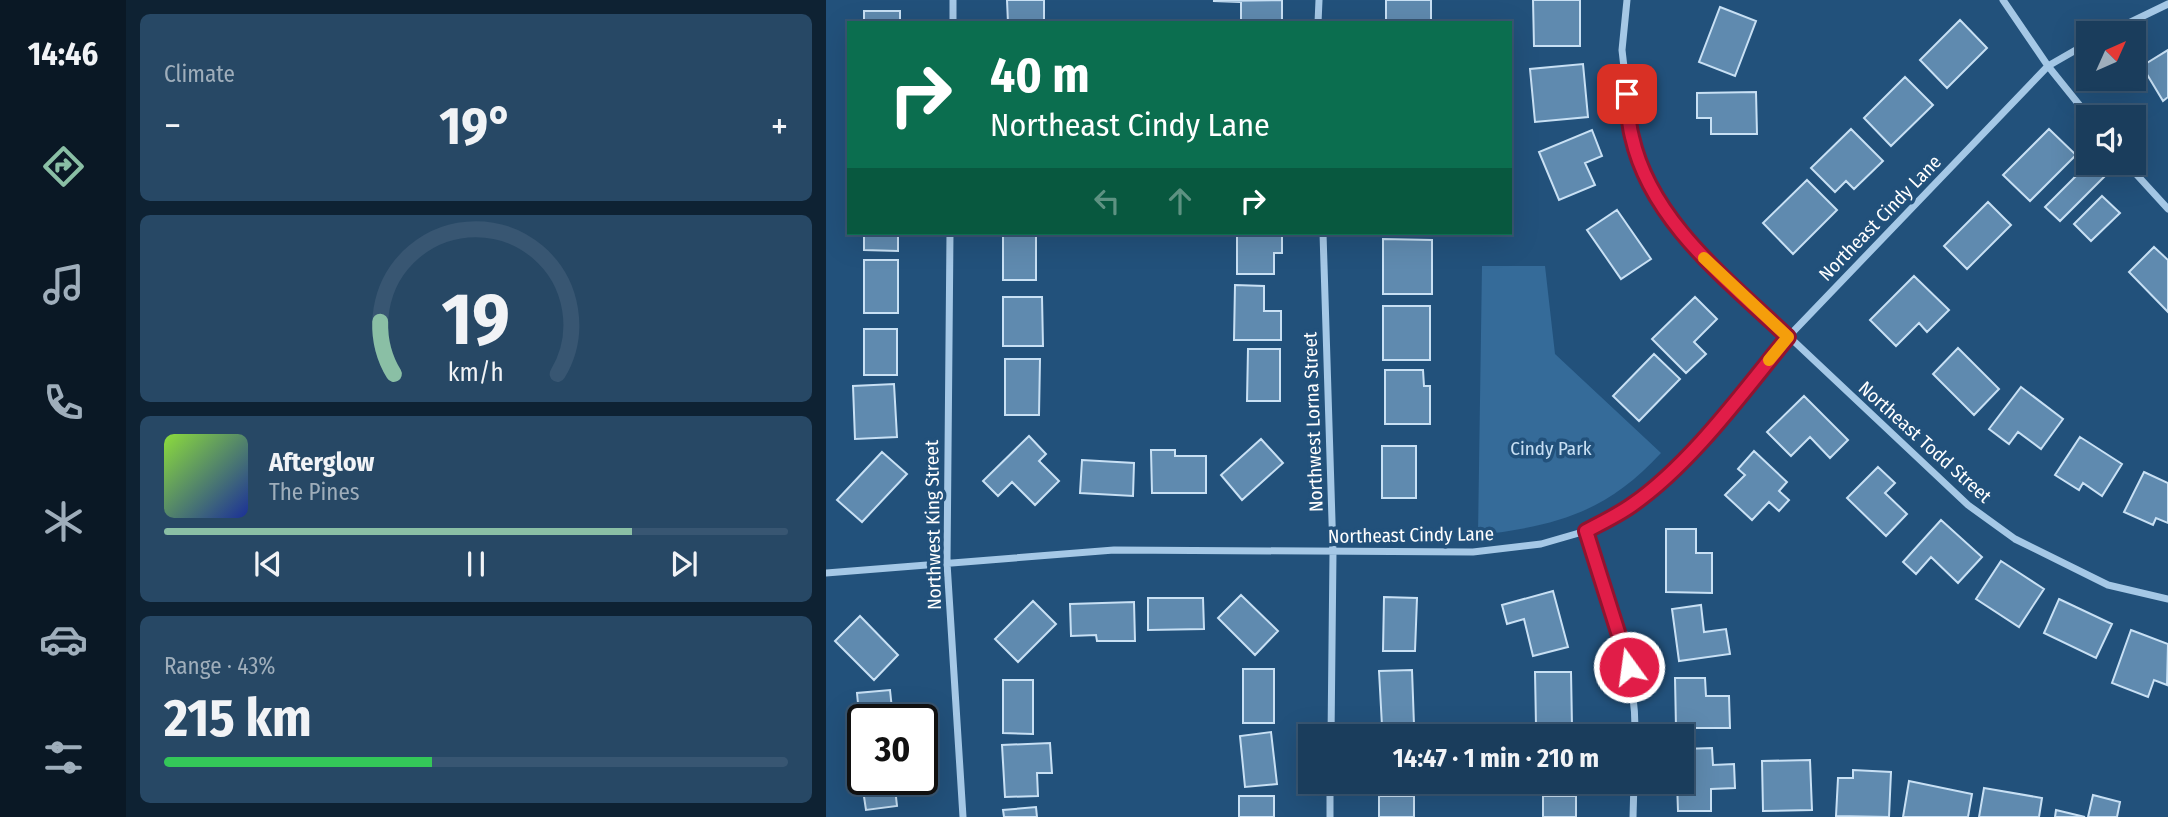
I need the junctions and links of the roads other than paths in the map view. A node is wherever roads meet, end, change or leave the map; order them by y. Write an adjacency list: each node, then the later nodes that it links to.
1 (953, 0): 6 (street)
2 (1319, 0): 7 (street)
3 (1627, 0): 16 (street, Northeast Todd Street)
4 (2003, 0): 10 (street)
5 (2168, 4): 8 (street)
6 (953, 21)
7 (1318, 21)
8 (2133, 21)
9 (2076, 50): 10 (street, Northeast Cindy Lane)
10 (2048, 66): 11 (street); 16 (street, Northeast Cindy Lane)
11 (2079, 105)
12 (2137, 175): 13 (street)
13 (2168, 209)
14 (950, 235): 19 (street, Northwest King Street)
15 (1323, 235): 18 (street, Northwest Lorna Street)
16 (1788, 337): 17 (street, Northeast Cindy Lane); 21 (street, Northeast Todd Street)
17 (1586, 531): 18 (street, Northeast Cindy Lane); 23 (street)
18 (1333, 553): 19 (street, Northeast Cindy Lane); 22 (street, Northwest Lorna Street)
19 (947, 563): 20 (street, Northeast Cindy Lane); 26 (street, Northwest King Street)
20 (826, 573)
21 (2168, 599)
22 (1331, 724)
23 (1635, 724)
24 (1330, 794): 27 (street)
25 (1634, 794): 28 (street)
26 (963, 817)
27 (1330, 817)
28 (1633, 817)

